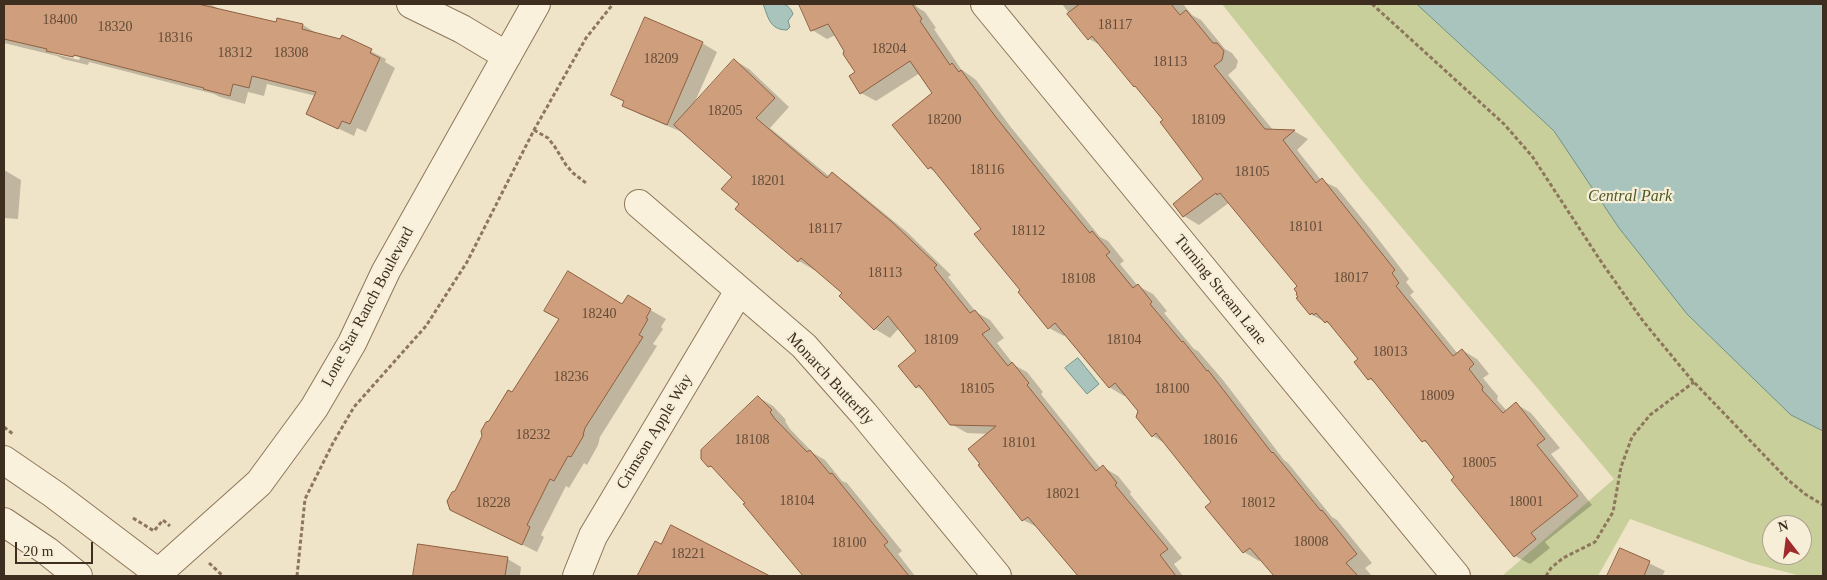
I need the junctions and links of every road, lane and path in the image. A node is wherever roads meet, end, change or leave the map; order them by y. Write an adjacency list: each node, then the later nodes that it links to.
1 (411, 4): 6 (street)
2 (536, 4): 6 (street, Lone Star Ranch Boulevard)
3 (613, 4): 7 (path)
4 (985, 4): 22 (street, Turning Stream Lane)
5 (1372, 4): 11 (path)
6 (507, 56): 16 (street, Lone Star Ranch Boulevard)
7 (534, 130): 8 (path); 19 (path)
8 (586, 183)
9 (639, 204): 10 (street, Monarch Butterfly)
10 (739, 291): 20 (street, Crimson Apple Way); 21 (street, Monarch Butterfly)
11 (1694, 382): 13 (path); 23 (path)
12 (4, 460): 16 (street)
13 (1823, 505)
14 (4, 522): 17 (street)
15 (218, 571): 18 (path)
16 (159, 575)
17 (78, 576)
18 (223, 576)
19 (297, 576)
20 (577, 576)
21 (997, 576)
22 (1456, 576)
23 (1546, 576)

